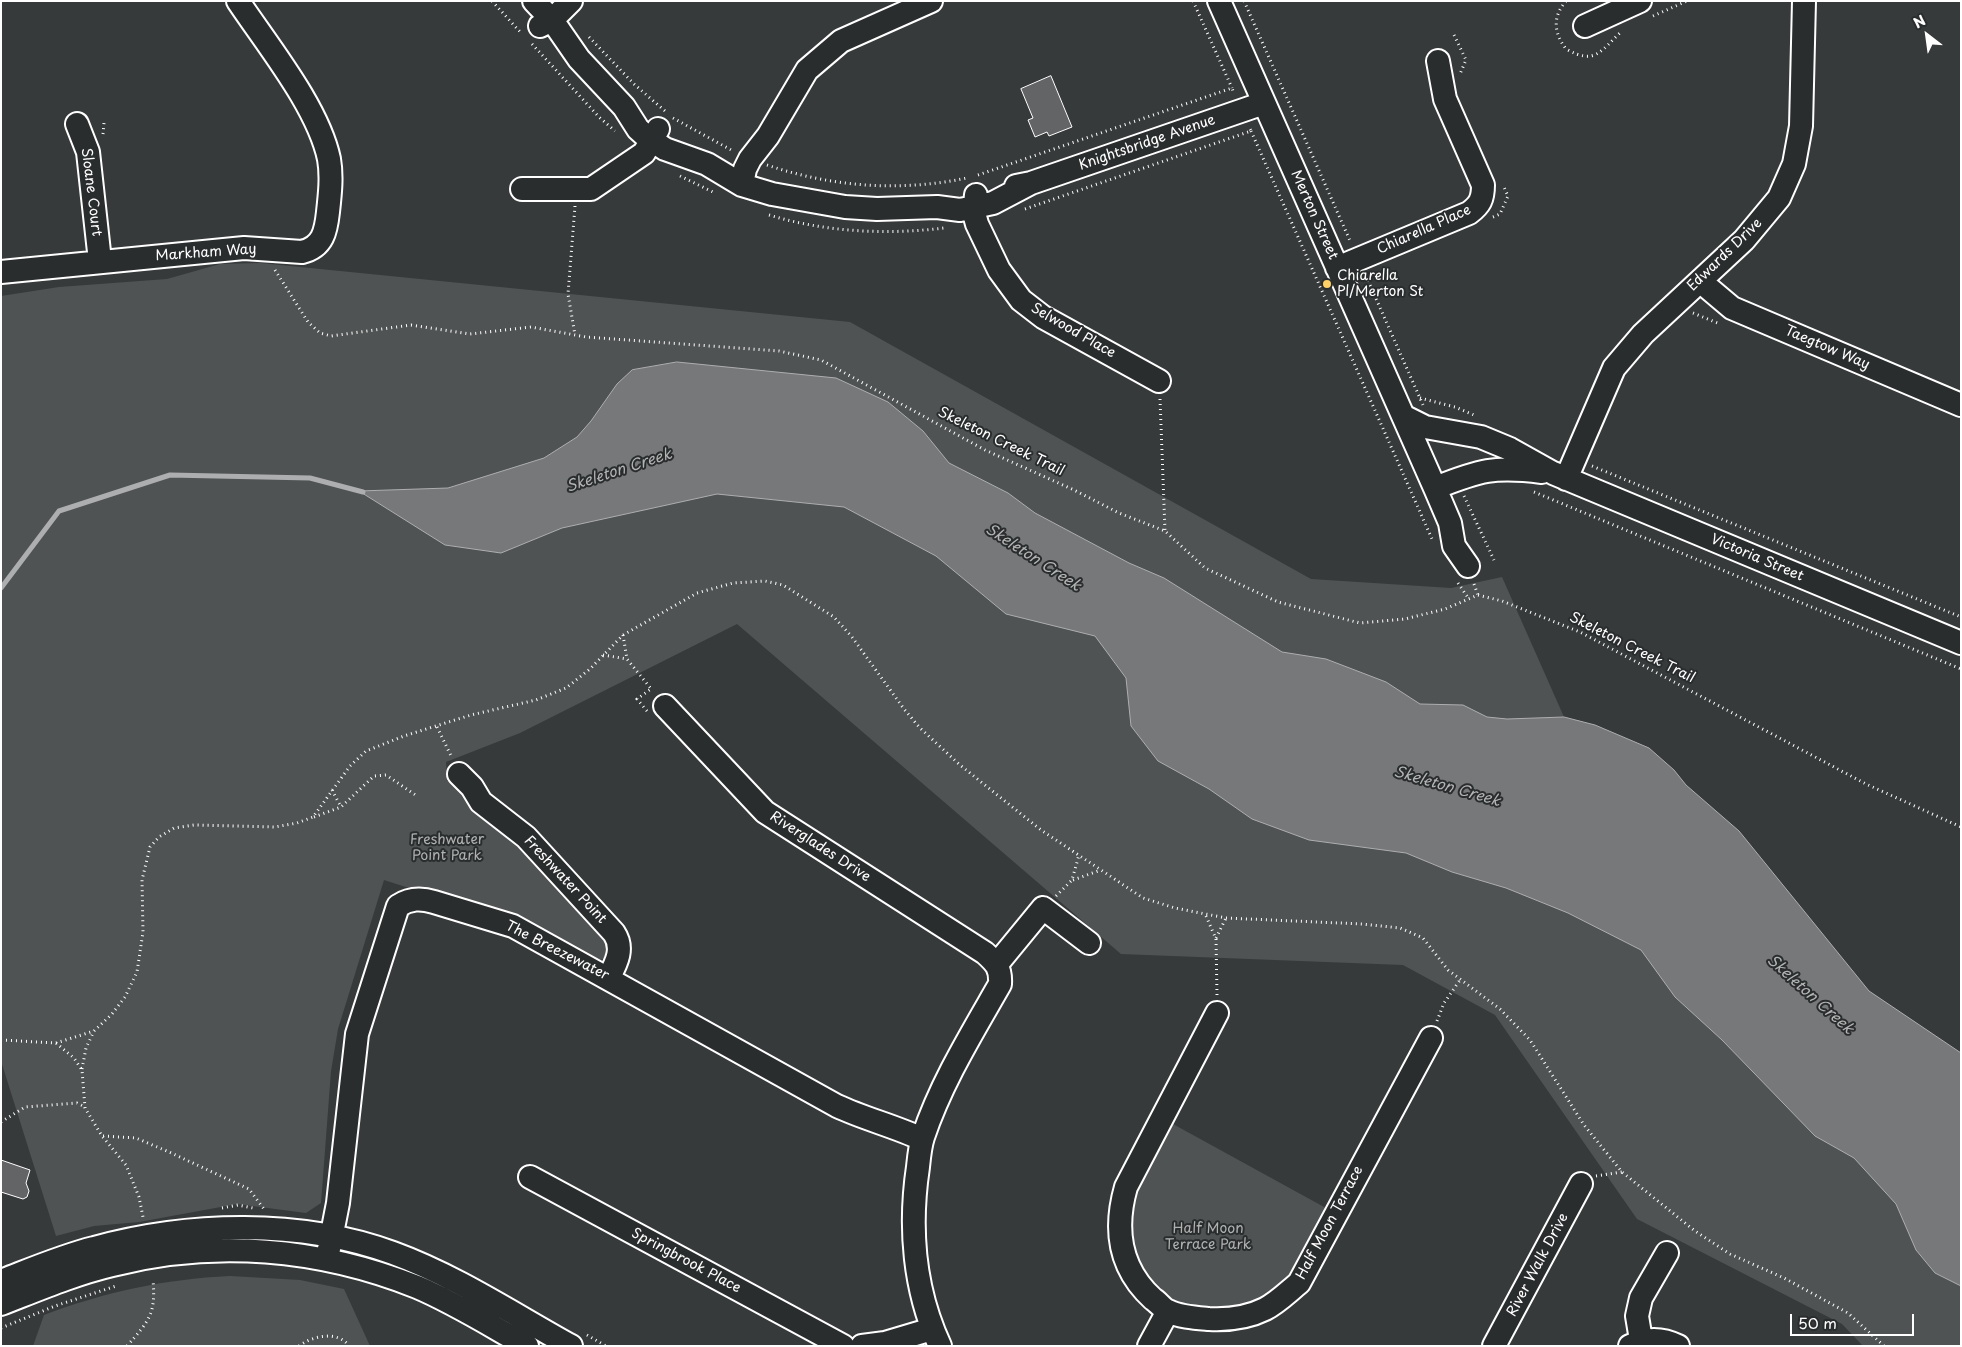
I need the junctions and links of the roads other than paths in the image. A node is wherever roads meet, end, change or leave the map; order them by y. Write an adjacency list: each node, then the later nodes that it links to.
1 (238, 1): 17 (street, Markham Way)
2 (518, 1): 8 (street, Knightsbridge Avenue)
3 (571, 1): 8 (street)
4 (931, 1): 14 (street)
5 (1219, 1): 11 (street, Merton Street)
6 (1640, 1): 9 (street)
7 (1804, 1): 20 (street, Edwards Drive)
8 (547, 12): 13 (street, Knightsbridge Avenue)
9 (1585, 26)
10 (1438, 61): 18 (street, Chiarella Place)
11 (1264, 103): 16 (street, Knightsbridge Avenue); 18 (street, Merton Street)
12 (77, 124): 17 (street, Sloane Court)
13 (644, 143): 14 (street, Knightsbridge Avenue); 15 (street)
14 (749, 171): 16 (street, Knightsbridge Avenue)
15 (522, 188)
16 (977, 203): 21 (street, Selwood Place)
17 (100, 261): 19 (street, Markham Way)
18 (1337, 268): 23 (street, Merton Street)
19 (1, 272)
20 (1700, 281): 22 (street, Taegtow Way); 24 (street, Edwards Drive)
21 (1159, 381)
22 (1961, 405)
23 (1403, 416): 24 (street, Victoria Street); 25 (street, Merton Street)
24 (1559, 476): 25 (street, Victoria Street); 27 (street, Victoria Street)
25 (1436, 488): 26 (street, Merton Street)
26 (1460, 571)
27 (1961, 643)
28 (655, 702): 31 (street, Riverglades Drive)
29 (459, 774): 32 (street, Freshwater Point)
30 (1089, 943): 31 (street)
31 (997, 964): 35 (street)
32 (609, 977): 35 (street, The Breezewater); 38 (street, The Breezewater)
33 (1217, 1013): 43 (street, Half Moon Terrace)
34 (1431, 1038): 43 (street, Half Moon Terrace)
35 (922, 1139): 44 (street)
36 (530, 1177): 48 (street, Springbrook Place)
37 (1581, 1184): 51 (street, River Walk Drive)
38 (331, 1237): 40 (street, The Breezewater); 41 (street); 47 (street)
39 (1667, 1253): 45 (street)
40 (327, 1259): 42 (street); 46 (street)
41 (1, 1282)
42 (1, 1304)
43 (1168, 1311): 50 (street)
44 (936, 1338): 49 (street)
45 (1636, 1343): 52 (street)
46 (527, 1346)
47 (572, 1346)
48 (843, 1346)
49 (862, 1346)
50 (1148, 1346)
51 (1494, 1346)
52 (1678, 1346)

